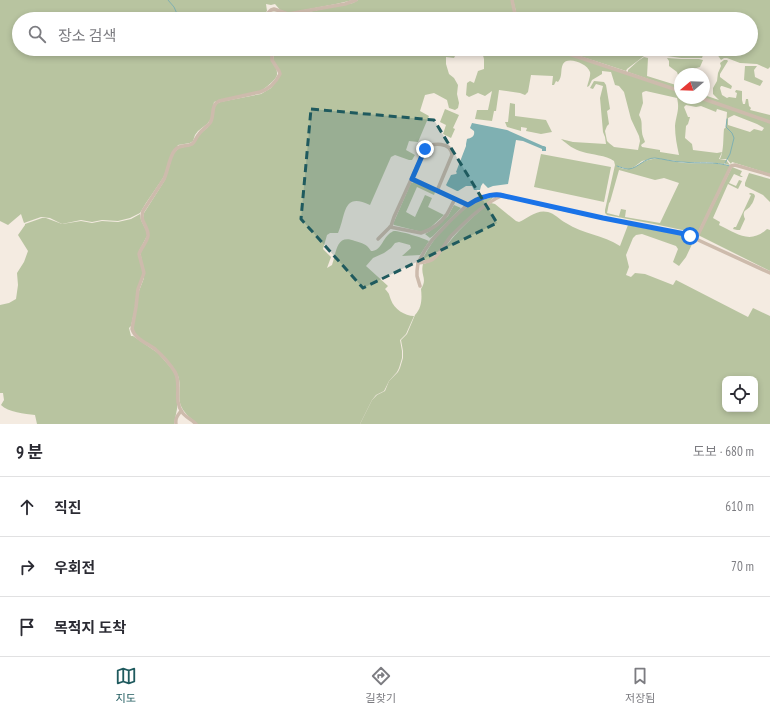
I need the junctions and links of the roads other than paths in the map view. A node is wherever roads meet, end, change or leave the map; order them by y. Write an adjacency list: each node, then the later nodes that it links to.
1 (356, 0): 5 (street)
2 (512, 0): 6 (street)
3 (269, 12): 4 (street)
4 (282, 12)
5 (298, 12)
6 (515, 12)
7 (272, 56): 24 (street)
8 (575, 56): 9 (street)
9 (674, 89)
10 (710, 101): 11 (street)
11 (770, 122)
12 (770, 175): 20 (street)
13 (412, 179): 14 (street); 14 (street); 18 (street)
14 (437, 191): 16 (street)
15 (503, 195): 17 (street); 20 (street); 21 (street)
16 (454, 199): 17 (street); 18 (street)
17 (468, 205): 21 (street)
18 (390, 227): 19 (street)
19 (378, 239)
20 (696, 239): 22 (street)
21 (418, 263): 23 (street)
22 (770, 273)
23 (420, 286)
24 (181, 411): 25 (street); 26 (street)
25 (176, 424)
26 (196, 424)

